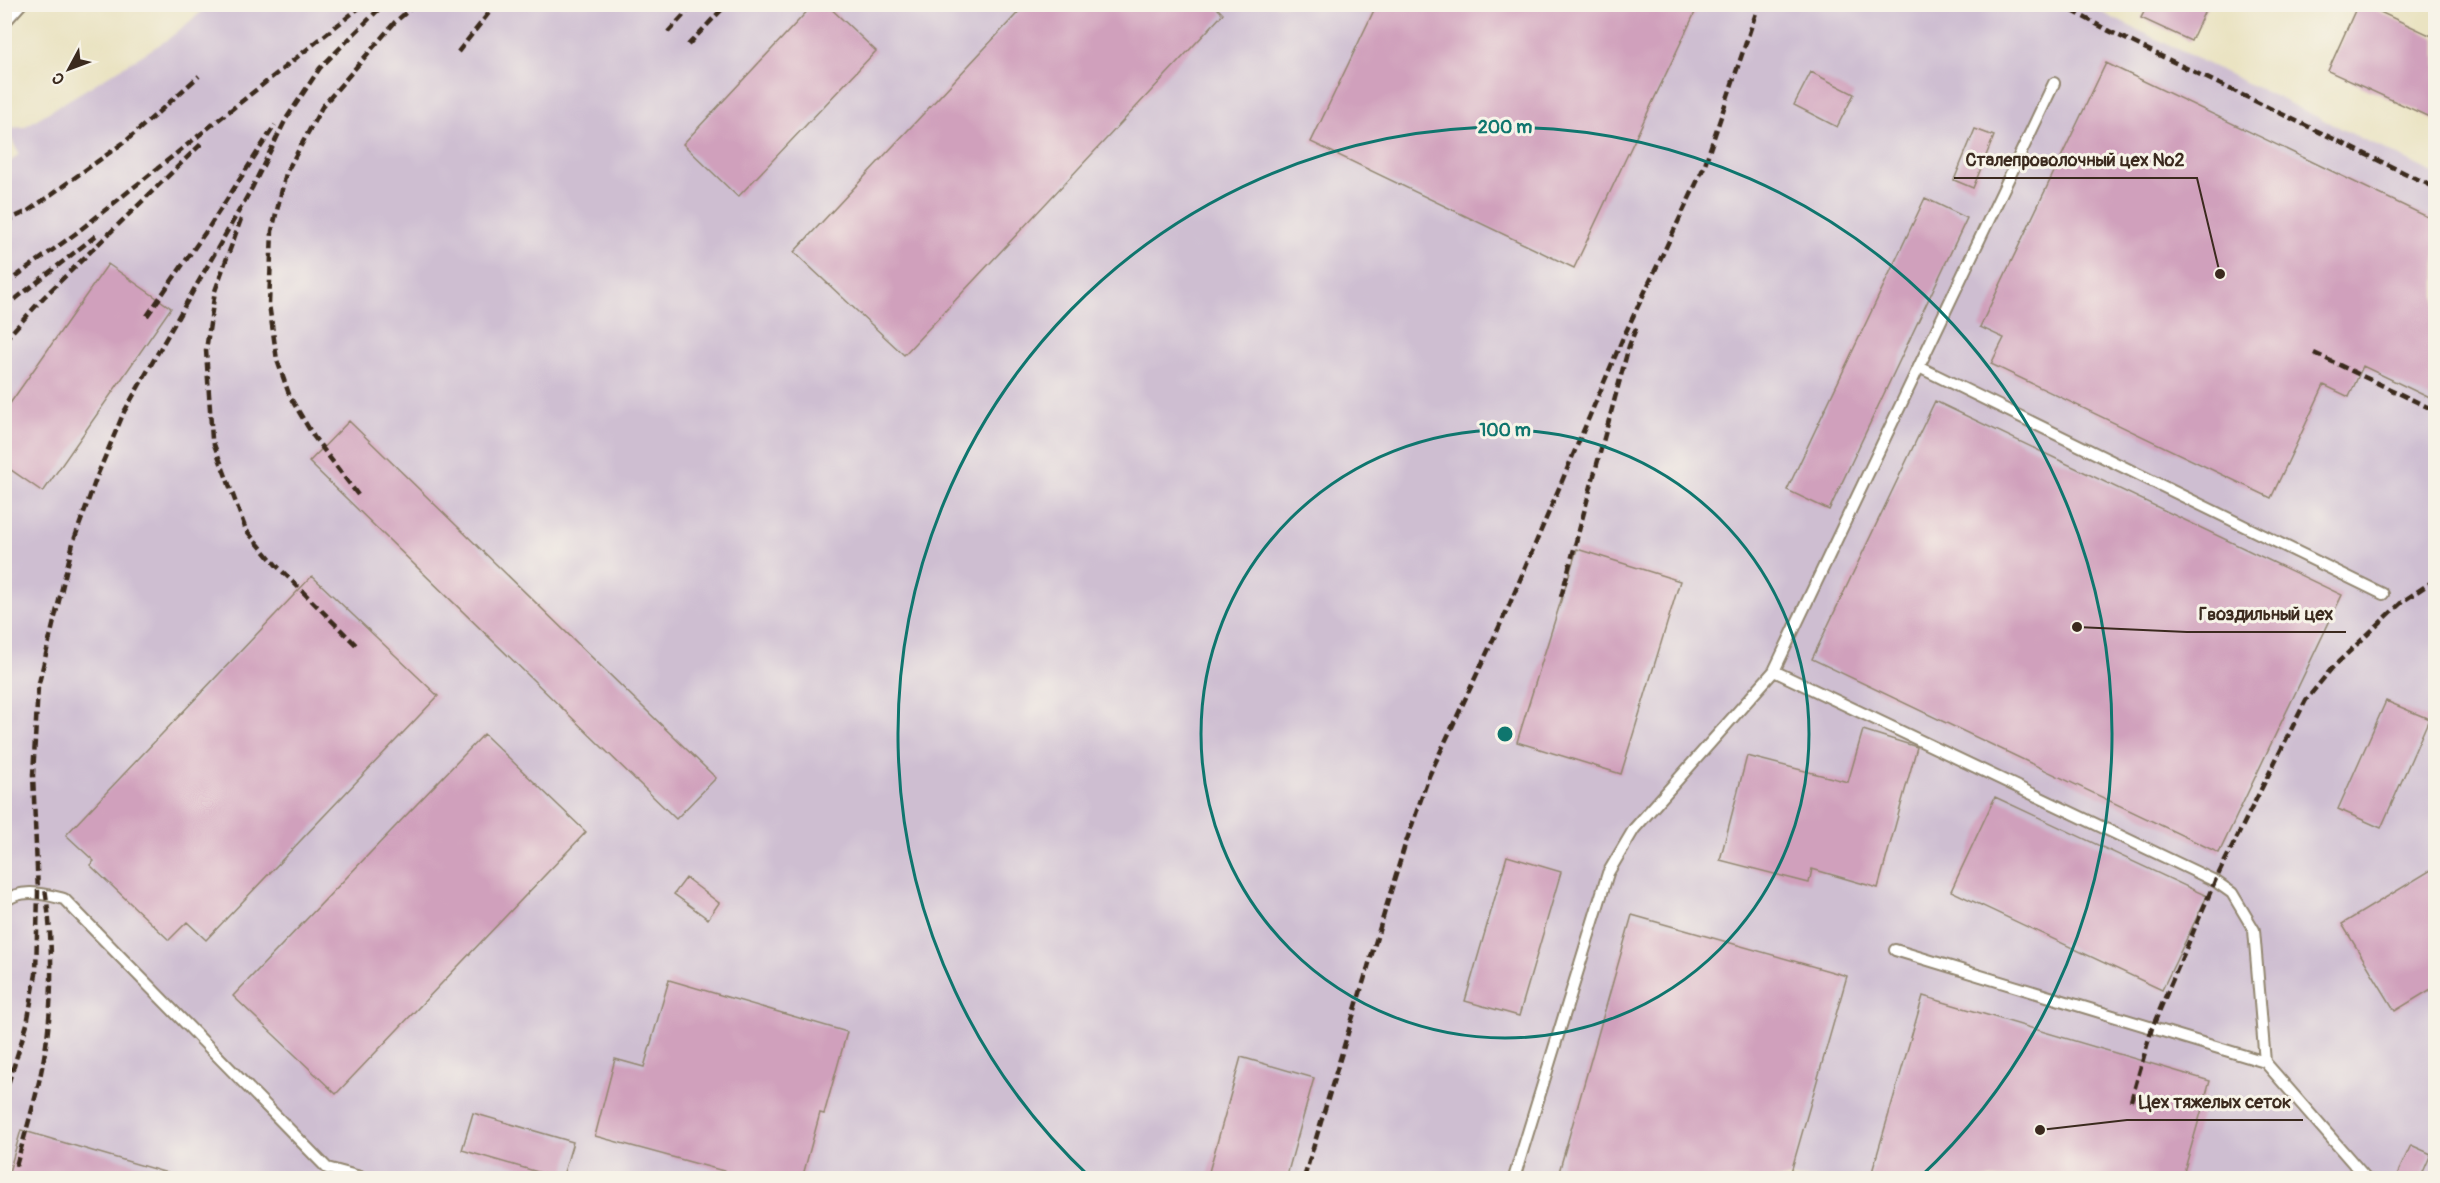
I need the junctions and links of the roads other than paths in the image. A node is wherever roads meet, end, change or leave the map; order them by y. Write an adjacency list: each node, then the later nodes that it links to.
1 (21, 4): 2 (lane)
2 (4, 23)
3 (2054, 83): 4 (lane)
4 (1919, 367): 5 (lane); 6 (lane)
5 (2383, 594)
6 (1774, 671): 9 (lane); 11 (lane)
7 (4, 902): 10 (lane)
8 (1895, 950): 9 (lane)
9 (2265, 1062): 12 (lane)
10 (364, 1179)
11 (1514, 1179)
12 (2366, 1179)

